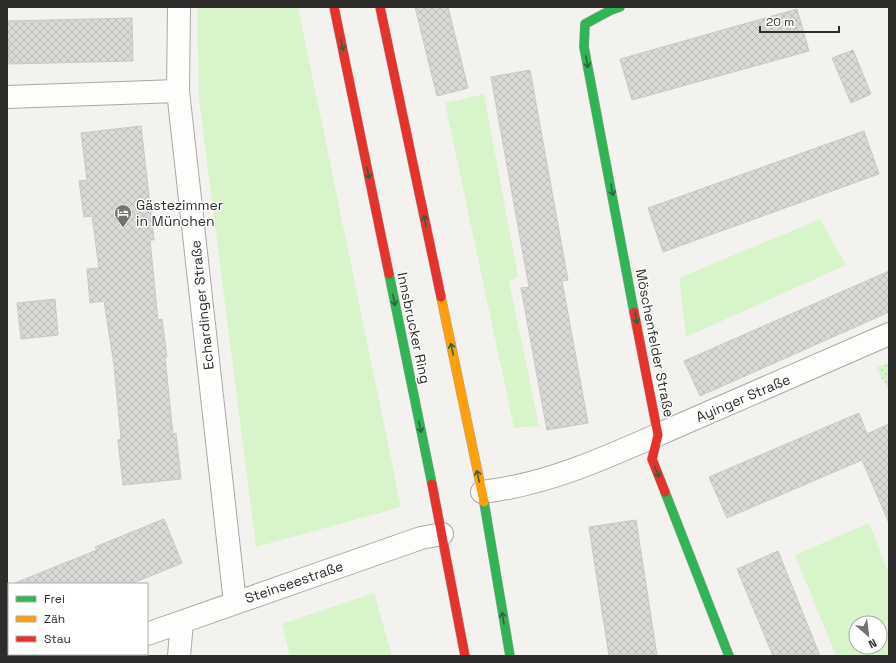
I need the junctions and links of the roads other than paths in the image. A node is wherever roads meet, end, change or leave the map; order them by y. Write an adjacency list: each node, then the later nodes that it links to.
1 (179, 7): 5 (street, Echardinger Straße)
2 (334, 7): 10 (main road, Innsbrucker Ring, one-way to 10)
3 (380, 7): 9 (main road, one-way to 3)
4 (620, 7): 8 (main road, Möschenfelder Straße, one-way to 8)
5 (178, 91): 6 (street); 11 (street, Echardinger Straße)
6 (7, 97)
7 (889, 334): 8 (street, Ayinger Straße)
8 (658, 435): 9 (street, Ayinger Straße); 17 (main road, Möschenfelder Straße, one-way to 17)
9 (482, 492): 16 (main road, one-way to 9)
10 (442, 534): 11 (street, Steinseestraße); 15 (main road, Innsbrucker Ring)
11 (235, 603): 12 (street, Steinseestraße)
12 (182, 622): 13 (street, Steinseestraße); 14 (street)
13 (148, 634)
14 (179, 656)
15 (464, 656)
16 (510, 656)
17 (729, 656)

